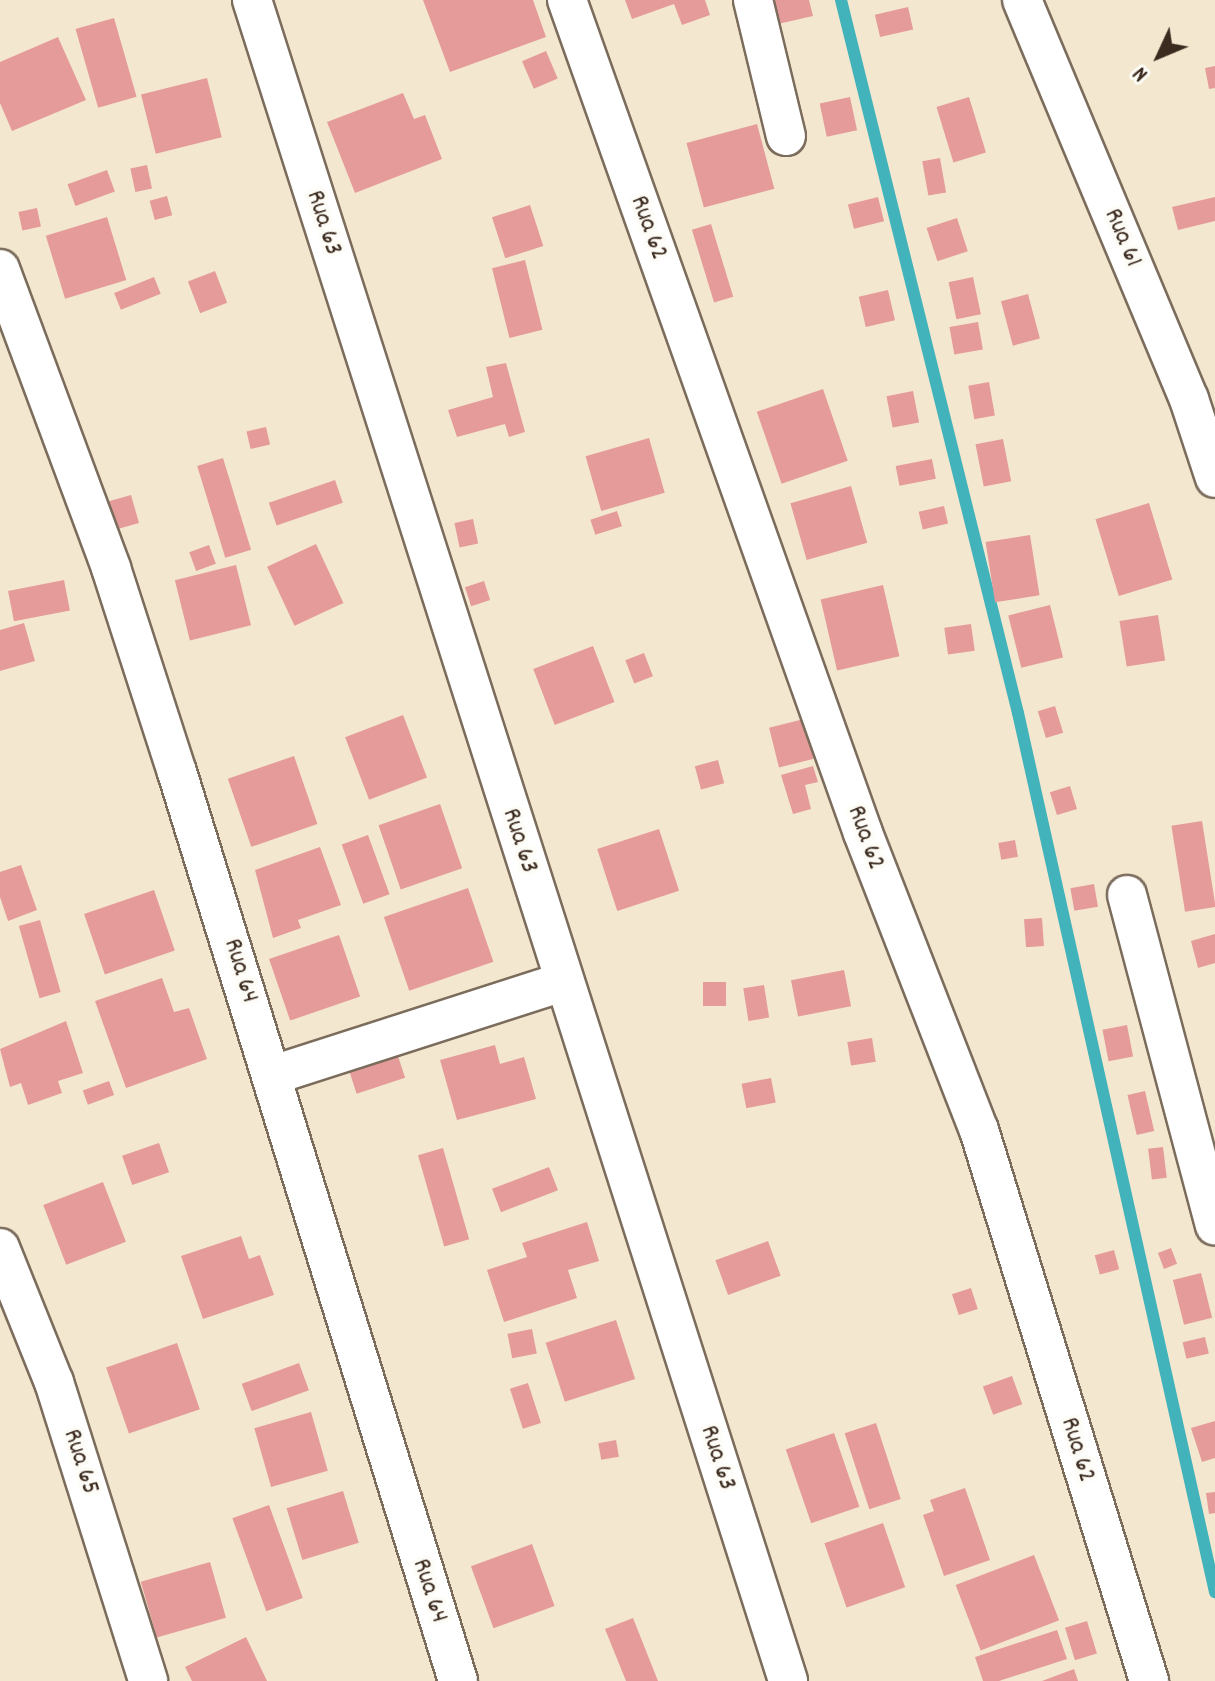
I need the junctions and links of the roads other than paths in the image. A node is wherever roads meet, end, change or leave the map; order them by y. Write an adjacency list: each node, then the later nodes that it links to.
1 (252, 0): 9 (street, Rua 63)
2 (567, 0): 16 (street, Rua 62)
3 (753, 0): 5 (street)
4 (1022, 0): 7 (street, Rua 61)
5 (786, 136)
6 (0, 269): 10 (street, Rua 64)
7 (1215, 478)
8 (1127, 895): 11 (street)
9 (563, 982): 10 (street); 15 (street, Rua 63)
10 (273, 1075): 14 (street, Rua 64)
11 (1215, 1225)
12 (0, 1248): 13 (street, Rua 65)
13 (148, 1681)
14 (458, 1681)
15 (788, 1681)
16 (1149, 1681)

